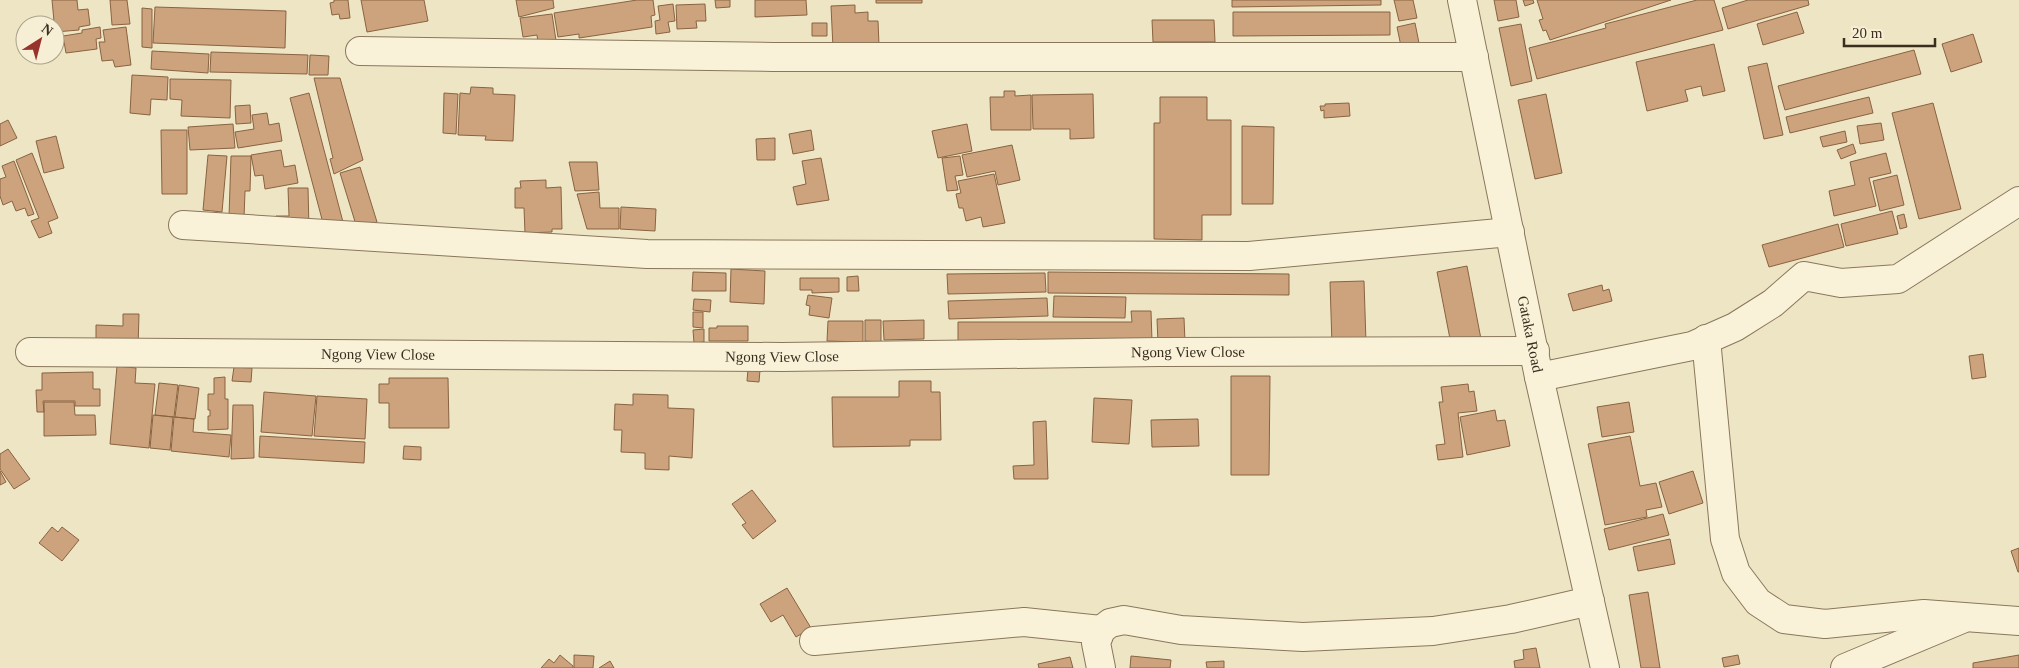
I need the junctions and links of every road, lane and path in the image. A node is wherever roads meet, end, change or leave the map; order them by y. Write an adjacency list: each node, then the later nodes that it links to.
1 (1462, 0): 3 (street, Gataka Road)
2 (360, 51): 3 (street)
3 (1474, 57): 6 (street, Gataka Road)
4 (2019, 201): 7 (street, Ngong View Close)
5 (183, 225): 6 (street)
6 (1510, 232): 9 (street, Gataka Road)
7 (1706, 340): 9 (street, Ngong View Close); 11 (street)
8 (30, 352): 9 (street, Ngong View Close)
9 (1537, 364): 10 (street, Gataka Road)
10 (1590, 600): 13 (street); 16 (street, Gataka Road)
11 (1966, 617): 12 (street); 17 (street)
12 (2019, 621)
13 (1101, 630): 14 (street); 15 (street)
14 (814, 642)
15 (1101, 668)
16 (1605, 668)
17 (1845, 668)

